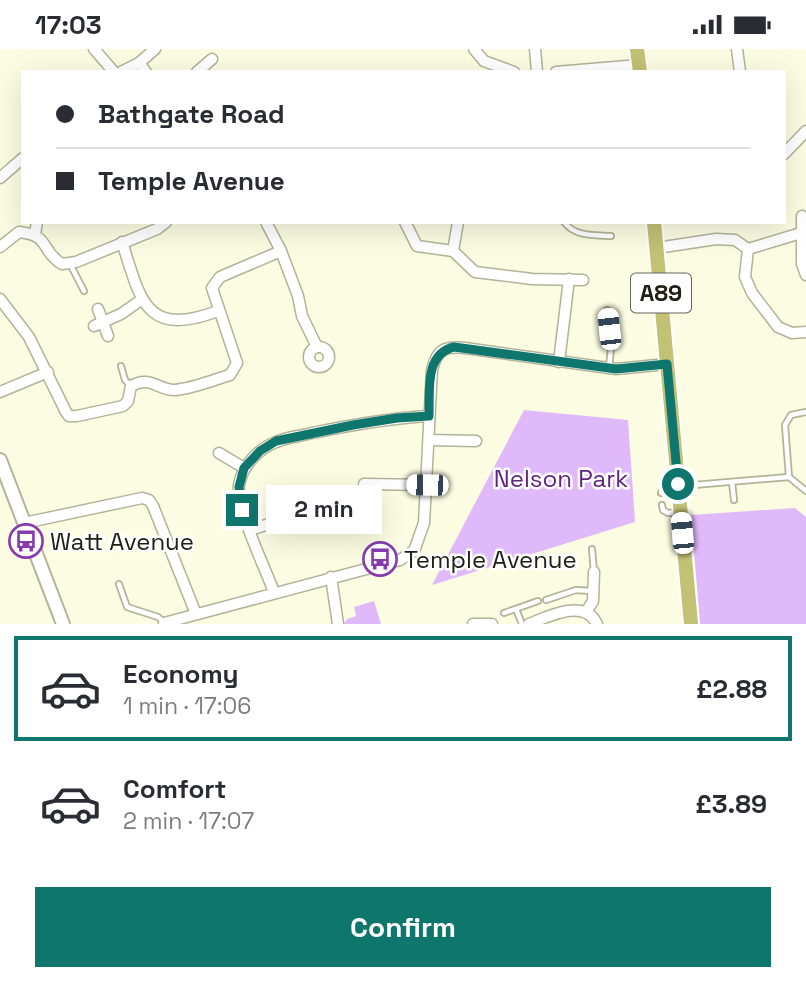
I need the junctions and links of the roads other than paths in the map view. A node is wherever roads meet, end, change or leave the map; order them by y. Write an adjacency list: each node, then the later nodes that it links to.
1 (94, 49): 10 (street)
2 (155, 49): 8 (street)
3 (474, 49): 12 (street)
4 (535, 49): 13 (street)
5 (637, 49): 9 (main road)
6 (737, 49): 15 (street)
7 (212, 59): 11 (street)
8 (142, 68)
9 (639, 68): 14 (street)
10 (112, 70)
11 (199, 70)
12 (509, 70)
13 (537, 70)
14 (598, 70)
15 (740, 70)
16 (806, 131): 17 (street)
17 (786, 152)
18 (21, 160): 19 (street)
19 (0, 179)
20 (802, 216): 28 (street)
21 (36, 224): 29 (street)
22 (163, 224): 31 (street)
23 (267, 224): 35 (street)
24 (406, 224): 36 (street)
25 (458, 224): 36 (street)
26 (565, 224): 30 (lane)
27 (654, 224): 33 (main road, A89)
28 (801, 233): 34 (street); 38 (street)
29 (34, 234): 32 (street); 37 (street)
30 (611, 236)
31 (122, 242): 37 (street); 43 (street)
32 (0, 247)
33 (657, 248): 34 (street); 52 (main road, A89)
34 (748, 249): 48 (street)
35 (281, 251): 46 (street); 50 (street)
36 (453, 251): 39 (street)
37 (69, 263): 41 (lane)
38 (806, 275)
39 (569, 279): 40 (street); 51 (street)
40 (583, 280)
41 (83, 291)
42 (0, 299): 55 (street)
43 (141, 300): 46 (street); 47 (street)
44 (98, 309): 47 (street)
45 (607, 310): 54 (lane)
46 (218, 311): 56 (street)
47 (99, 324): 49 (street)
48 (806, 332)
49 (108, 336)
50 (317, 347)
51 (559, 362): 54 (street); 59 (street)
52 (667, 364): 54 (street); 69 (main road, A89)
53 (121, 366): 56 (lane)
54 (609, 368)
55 (48, 372): 56 (street); 57 (street)
56 (131, 386)
57 (0, 392)
58 (806, 412): 65 (lane)
59 (429, 416): 60 (street); 64 (street)
60 (429, 440): 61 (street); 68 (street)
61 (476, 441)
62 (219, 453): 64 (street)
63 (0, 460): 76 (main road)
64 (244, 468): 77 (street)
65 (789, 477): 66 (lane); 70 (lane)
66 (732, 482): 69 (lane); 72 (lane)
67 (364, 484): 68 (street)
68 (427, 485): 80 (street)
69 (678, 485): 71 (lane); 74 (main road, A89)
70 (806, 491)
71 (661, 493)
72 (734, 500)
73 (662, 505): 74 (lane)
74 (680, 511): 98 (main road, A89)
75 (304, 513): 77 (street)
76 (24, 523): 89 (street); 91 (main road)
77 (250, 530): 83 (street)
78 (592, 549): 79 (lane)
79 (594, 572): 82 (street)
80 (331, 577): 83 (street); 92 (street)
81 (119, 584): 90 (lane)
82 (593, 591): 84 (lane); 87 (street)
83 (274, 592): 89 (street)
84 (546, 600)
85 (538, 601): 86 (lane)
86 (516, 609): 88 (lane); 95 (lane)
87 (586, 612): 96 (street); 97 (street)
88 (504, 613)
89 (196, 614): 90 (street)
90 (164, 623)
91 (63, 624)
92 (338, 624)
93 (473, 624): 94 (street)
94 (492, 624)
95 (522, 624)
96 (530, 624)
97 (597, 624)
98 (691, 624)

